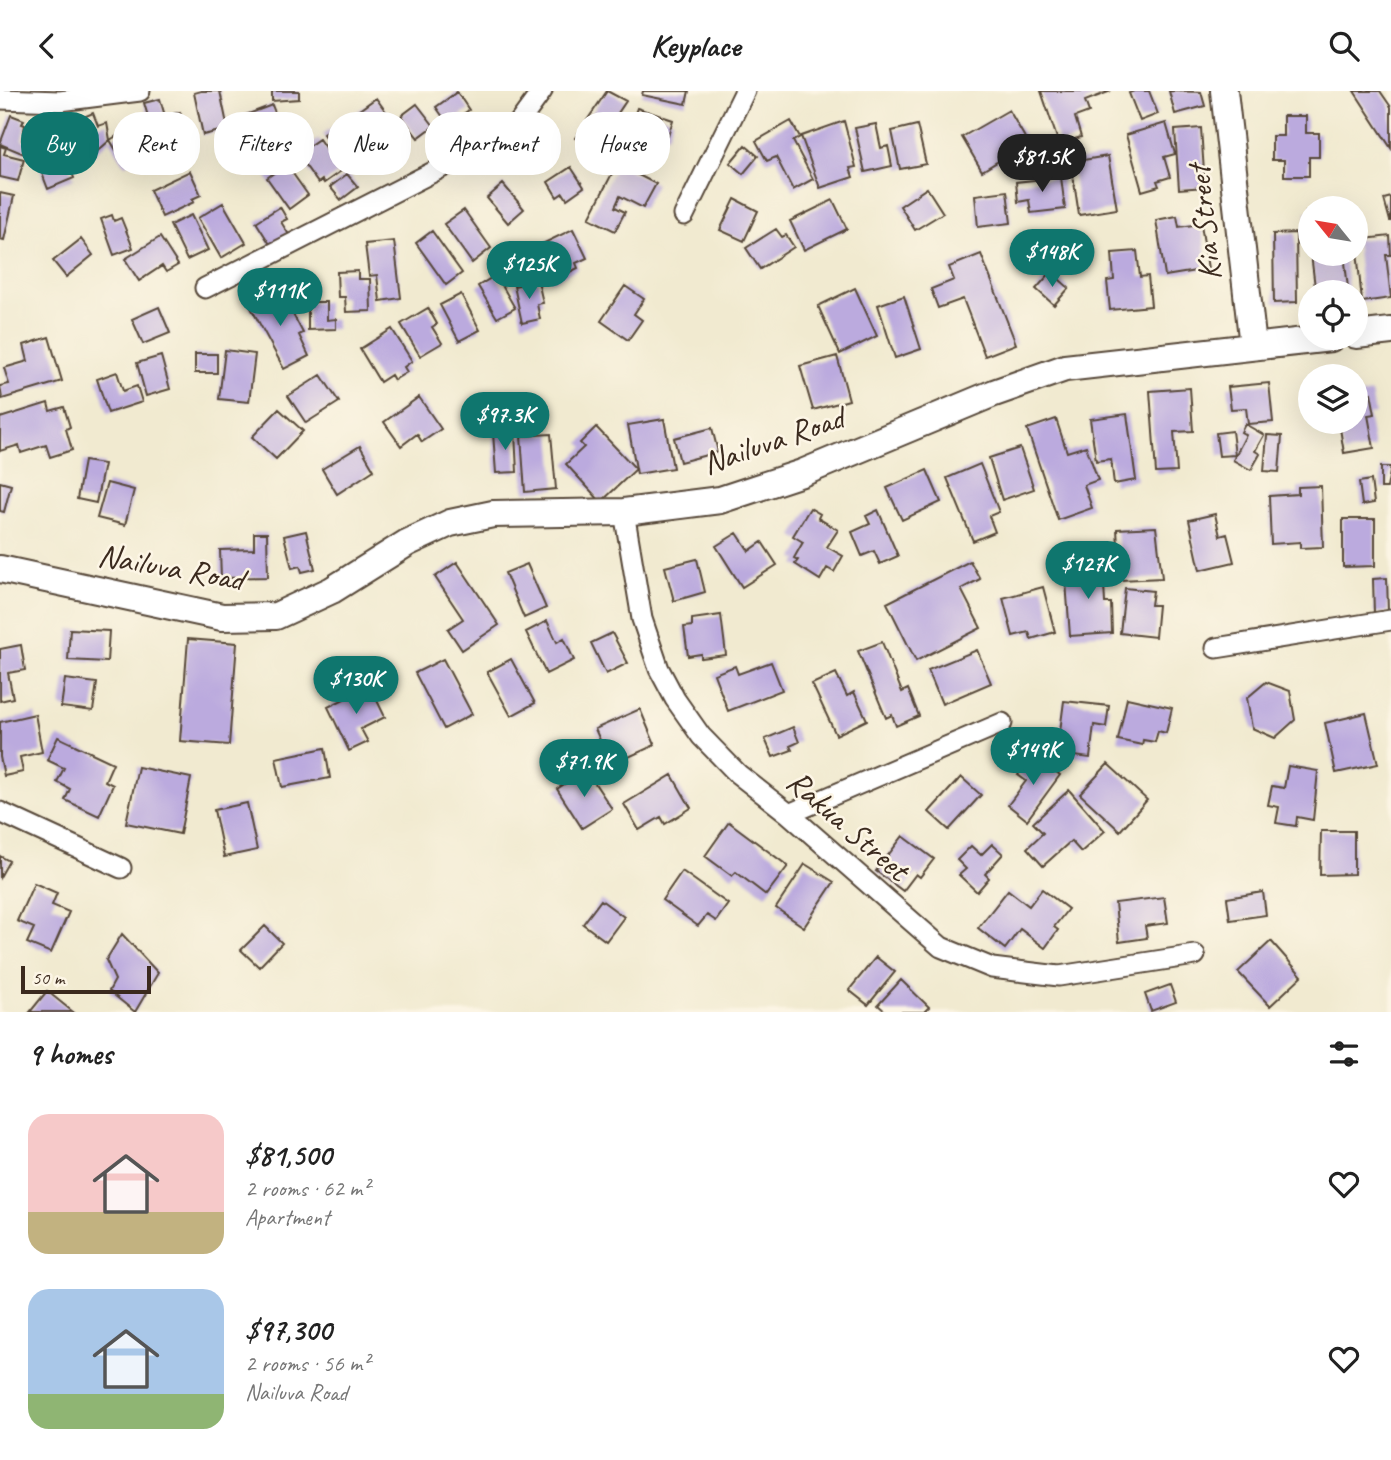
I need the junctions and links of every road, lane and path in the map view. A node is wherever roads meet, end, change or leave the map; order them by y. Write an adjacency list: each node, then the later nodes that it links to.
1 (140, 91): 5 (street)
2 (542, 91): 7 (street)
3 (745, 91): 6 (street)
4 (1224, 91): 11 (main road, Kia Street)
5 (0, 99)
6 (684, 215)
7 (205, 288)
8 (1391, 331): 9 (main road)
9 (1368, 334)
10 (1298, 342): 11 (main road, Nailuva Road)
11 (1253, 347): 12 (main road, Nailuva Road)
12 (624, 512): 13 (main road, Nailuva Road); 18 (street, Rakua Street)
13 (0, 569)
14 (1391, 620): 15 (street)
15 (1216, 647)
16 (1002, 723): 18 (street)
17 (0, 813): 19 (street)
18 (789, 814): 20 (street, Rakua Street)
19 (121, 868)
20 (1195, 955)

